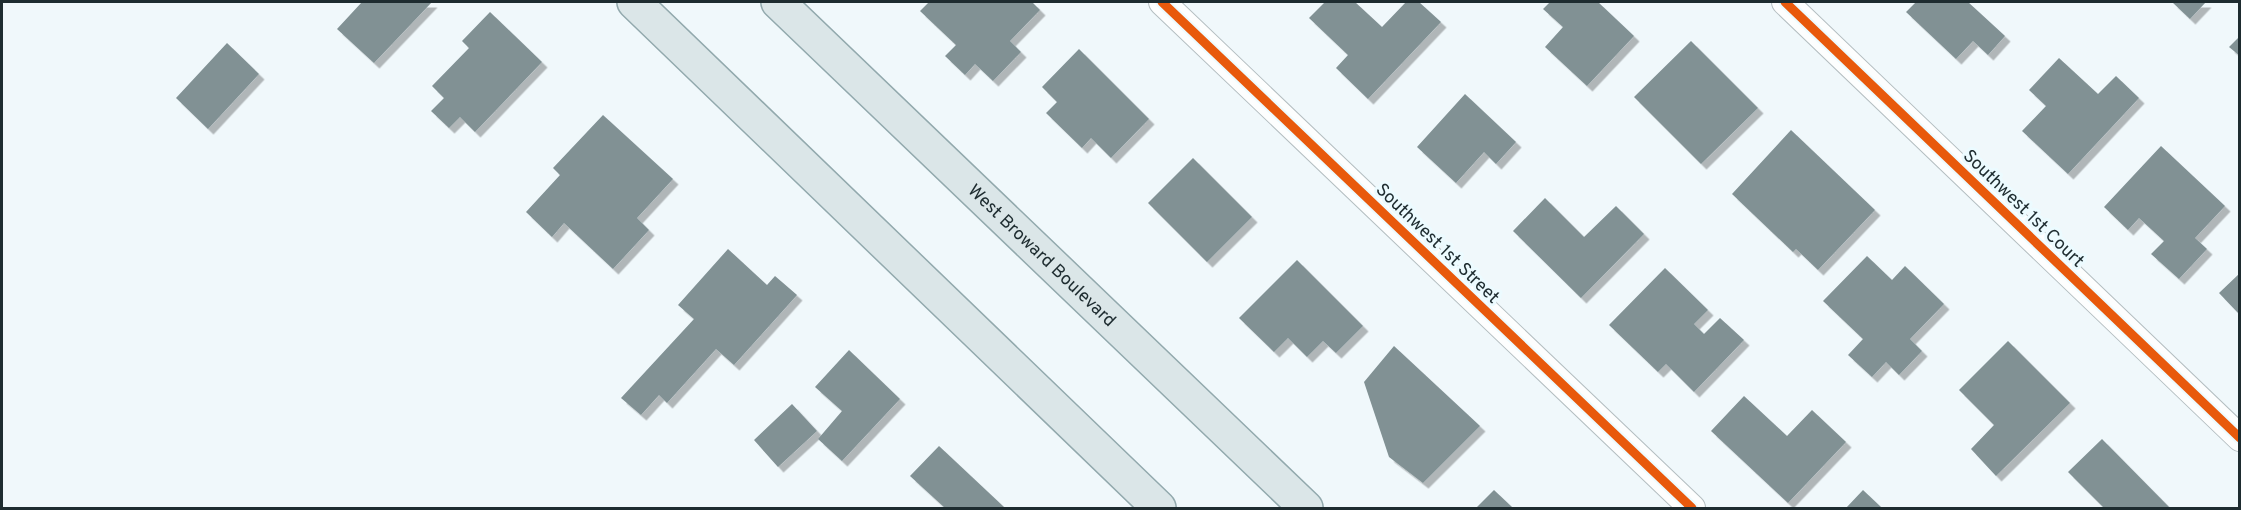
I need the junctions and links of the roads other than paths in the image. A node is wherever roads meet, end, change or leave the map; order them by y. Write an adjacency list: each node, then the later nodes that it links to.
1 (634, 2): 6 (main road)
2 (778, 2): 7 (main road, West Broward Boulevard)
3 (1162, 2): 8 (street, Southwest 1st Street)
4 (1785, 2): 5 (street, Southwest 1st Court)
5 (2240, 438)
6 (1159, 508)
7 (1306, 508)
8 (1692, 508)

